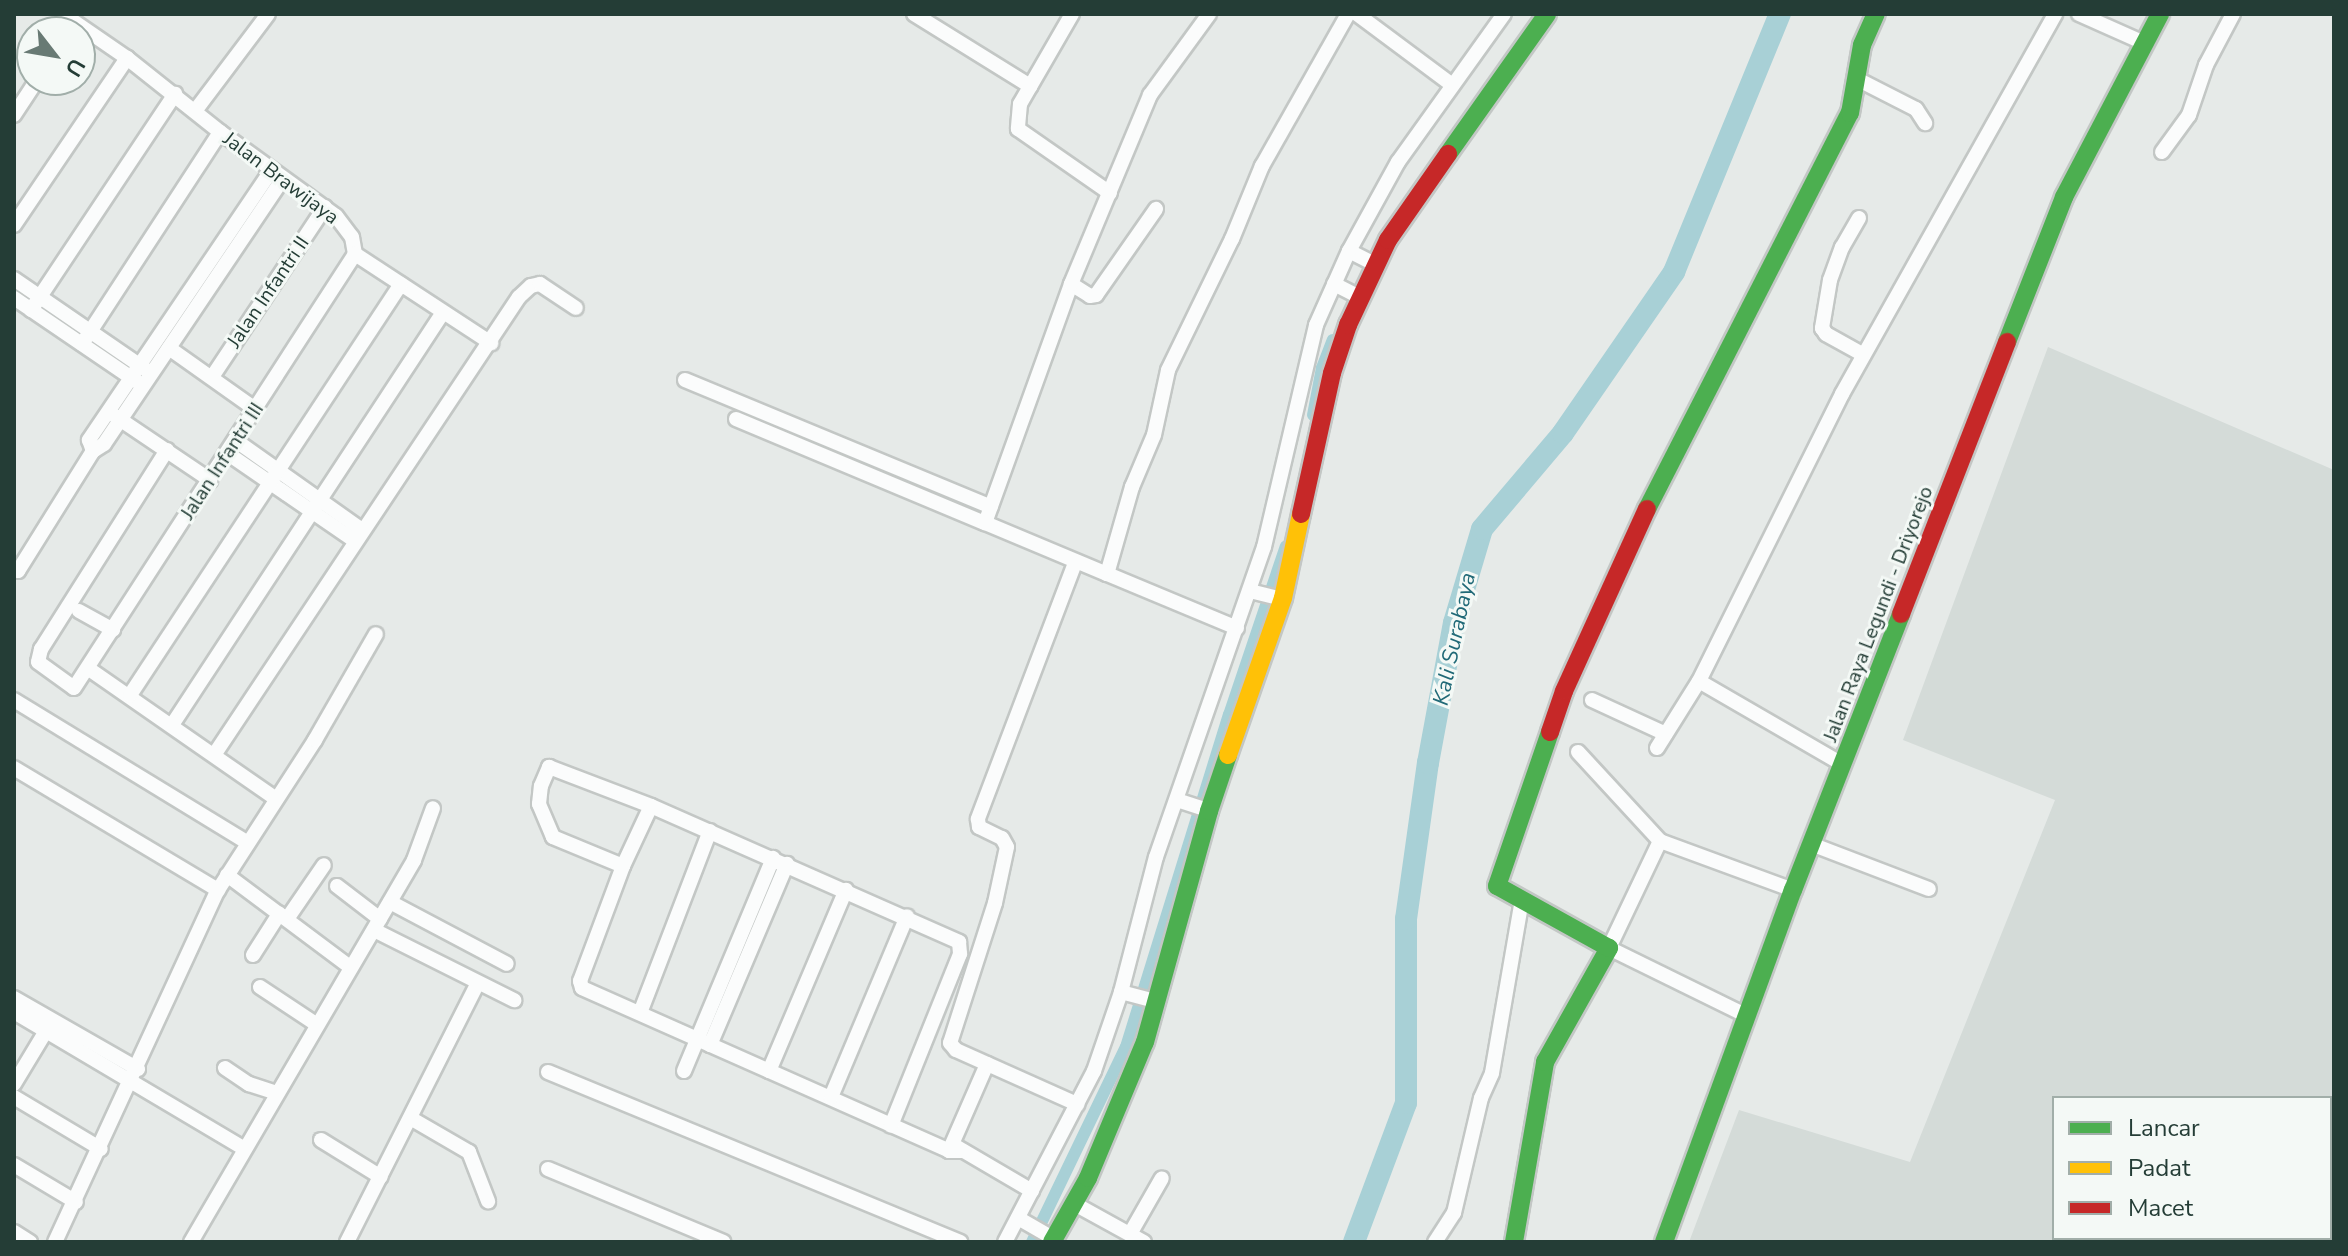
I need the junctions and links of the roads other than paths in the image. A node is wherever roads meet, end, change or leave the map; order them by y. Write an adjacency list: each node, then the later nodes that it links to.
1 (268, 14): 22 (street)
2 (914, 14): 19 (street)
3 (1072, 14): 19 (street)
4 (1209, 14): 28 (street)
5 (1348, 14): 66 (street)
6 (1357, 14): 18 (street)
7 (1504, 14): 18 (street)
8 (1547, 14): 35 (street)
9 (1876, 14): 17 (street)
10 (2055, 14): 49 (street)
11 (2079, 14): 15 (street)
12 (2160, 14): 15 (street, Jalan Raya Legundi - Driyorejo)
13 (2233, 14): 26 (street)
14 (96, 39): 16 (street, Jalan Brawijaya)
15 (2142, 42): 82 (street, Jalan Raya Legundi - Driyorejo)
16 (127, 58): 20 (street, Jalan Brawijaya); 32 (street)
17 (1857, 79): 24 (street); 103 (street)
18 (1451, 84): 33 (street)
19 (1030, 86): 28 (street)
20 (175, 94): 22 (street, Jalan Brawijaya); 40 (street)
21 (26, 96): 23 (street)
22 (195, 111): 25 (street, Jalan Brawijaya)
23 (14, 115)
24 (1925, 123)
25 (220, 132): 27 (street, Jalan Brawijaya); 45 (street)
26 (2162, 152)
27 (277, 175): 29 (street, Jalan Brawijaya); 48 (street); 50 (street)
28 (1107, 190): 38 (street)
29 (325, 207): 34 (street, Jalan Brawijaya); 51 (street, Jalan Infantri II)
30 (1156, 209): 38 (street)
31 (1859, 218): 49 (street)
32 (14, 225)
33 (1351, 252): 35 (street); 39 (street)
34 (355, 254): 37 (street); 53 (street, Jalan Infantri III)
35 (1374, 264): 39 (street)
36 (14, 279): 40 (street)
37 (401, 284): 44 (street); 58 (street)
38 (1071, 284): 61 (street)
39 (1349, 291): 67 (street); 67 (street)
40 (40, 296): 43 (street); 45 (street)
41 (14, 298): 43 (street)
42 (576, 308): 46 (street)
43 (31, 310): 47 (street)
44 (443, 313): 46 (street); 60 (street)
45 (90, 331): 47 (street); 50 (street)
46 (491, 343): 63 (street)
47 (82, 344): 50 (street)
48 (169, 348): 50 (street); 51 (street)
49 (1864, 355): 73 (street)
50 (141, 376): 54 (street)
51 (212, 377): 53 (street)
52 (685, 380): 61 (street)
53 (255, 409): 56 (street, Jalan Infantri III)
54 (114, 416): 57 (street); 65 (street)
55 (736, 419): 62 (street)
56 (231, 447): 58 (street); 59 (street, Jalan Infantri III)
57 (167, 450): 59 (street); 72 (street)
58 (273, 476): 60 (street); 74 (street)
59 (210, 480): 70 (street, Jalan Infantri III)
60 (316, 506): 63 (street); 77 (street)
61 (991, 507): 62 (street)
62 (985, 523): 64 (street)
63 (358, 535): 81 (street)
64 (1075, 563): 66 (street); 125 (street)
65 (14, 568)
66 (1107, 574): 69 (street)
67 (1268, 595): 69 (street); 88 (street)
68 (79, 611): 70 (street)
69 (1237, 628): 85 (street)
70 (113, 630): 72 (street, Jalan Infantri III)
71 (376, 634): 84 (street)
72 (89, 669): 74 (street)
73 (1699, 681): 78 (street); 82 (street)
74 (130, 695): 77 (street)
75 (14, 700): 91 (street)
76 (1592, 700): 78 (street)
77 (172, 725): 81 (street)
78 (1666, 734): 79 (street)
79 (1657, 748)
80 (1578, 752): 90 (street)
81 (214, 755): 84 (street)
82 (1842, 764): 92 (street, Jalan Raya Legundi - Driyorejo)
83 (14, 768): 100 (street)
84 (276, 799): 91 (street)
85 (1182, 801): 88 (street); 116 (street)
86 (651, 806): 89 (street); 96 (street); 96 (street)
87 (433, 808): 104 (street)
88 (1208, 810): 118 (street)
89 (710, 831): 93 (street); 120 (street)
90 (1660, 841): 102 (street); 108 (street)
91 (248, 843): 97 (street)
92 (1811, 844): 99 (street); 102 (street, Jalan Raya Legundi - Driyorejo)
93 (773, 858): 94 (street); 124 (street)
94 (787, 864): 101 (street); 124 (street)
95 (324, 865): 105 (street)
96 (623, 866): 120 (street)
97 (227, 875): 100 (street); 105 (street)
98 (337, 886): 107 (street)
99 (1929, 889)
100 (218, 890): 130 (street)
101 (846, 890): 106 (street); 128 (street)
102 (1793, 890): 121 (street, Jalan Raya Legundi - Driyorejo)
103 (1522, 900): 108 (street); 160 (street)
104 (390, 902): 107 (street); 109 (street)
105 (283, 916): 110 (street); 112 (street)
106 (907, 916): 134 (street); 137 (street)
107 (377, 924): 112 (street); 113 (street)
108 (1609, 948): 121 (street); 161 (street)
109 (476, 949): 111 (street); 113 (street)
110 (253, 955)
111 (507, 964)
112 (350, 967): 122 (street)
113 (462, 975): 114 (street)
114 (478, 983): 117 (street); 136 (street)
115 (260, 987): 122 (street)
116 (1126, 993): 118 (street); 135 (street)
117 (514, 1000)
118 (1152, 1000): 149 (street)
119 (18, 1007): 123 (street); 130 (street)
120 (640, 1013): 124 (street)
121 (1747, 1016): 162 (street, Jalan Raya Legundi - Driyorejo)
122 (316, 1024): 132 (street)
123 (46, 1031): 130 (street); 131 (street)
124 (704, 1042): 127 (street); 128 (street)
125 (987, 1064): 135 (street); 140 (street)
126 (225, 1068): 132 (street)
127 (684, 1071)
128 (769, 1071): 134 (street)
129 (548, 1072): 159 (street)
130 (134, 1076): 139 (street); 141 (street)
131 (14, 1084)
132 (276, 1093): 139 (street)
133 (14, 1097): 141 (street)
134 (831, 1097): 137 (street)
135 (1077, 1104): 146 (street)
136 (412, 1119): 144 (street); 147 (street)
137 (891, 1122): 140 (street)
138 (321, 1140): 144 (street)
139 (243, 1148): 156 (street)
140 (955, 1148): 146 (street)
141 (101, 1149): 148 (street)
142 (14, 1165): 148 (street)
143 (548, 1169): 158 (street)
144 (381, 1177): 157 (street)
145 (1162, 1178): 152 (street)
146 (1032, 1191): 150 (street)
147 (488, 1201)
148 (76, 1202): 155 (street)
149 (1073, 1203): 152 (street); 153 (street)
150 (1016, 1227): 153 (street)
151 (14, 1232): 154 (street)
152 (1137, 1238)
153 (1054, 1240)
154 (30, 1242)
155 (55, 1242)
156 (191, 1242)
157 (347, 1242)
158 (723, 1242)
159 (960, 1242)
160 (1435, 1242)
161 (1514, 1242)
162 (1664, 1242)

